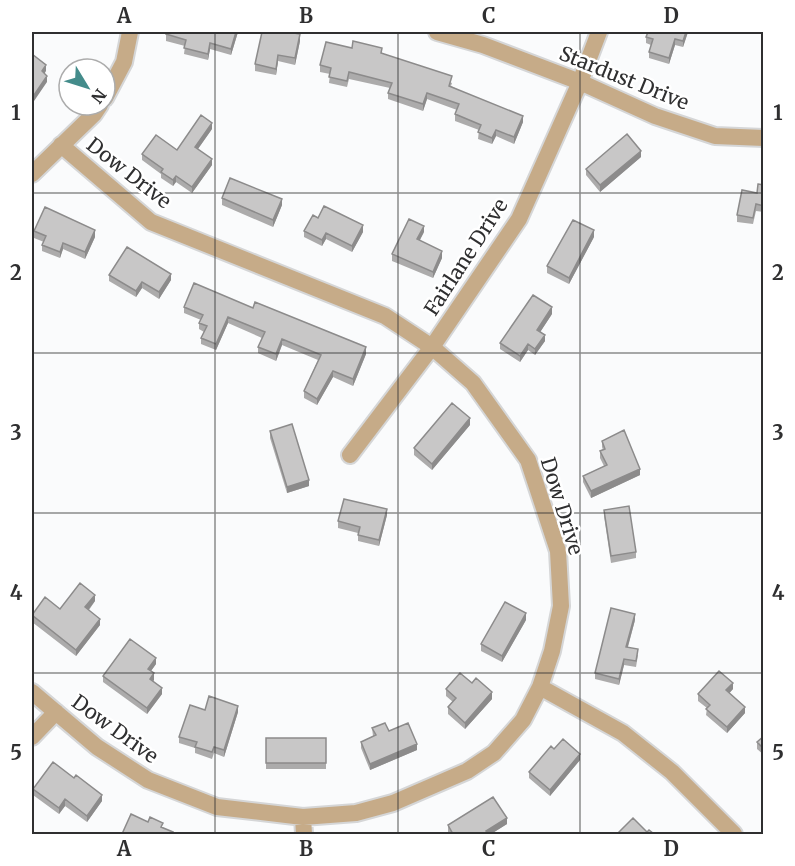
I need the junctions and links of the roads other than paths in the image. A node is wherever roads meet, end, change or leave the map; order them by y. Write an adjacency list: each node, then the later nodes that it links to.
1 (130, 32): 4 (street)
2 (437, 32): 5 (street, Stardust Drive)
3 (599, 32): 5 (street, Fairlane Drive)
4 (117, 75)
5 (580, 82): 7 (street, Stardust Drive); 10 (street, Fairlane Drive)
6 (91, 117): 8 (street, Dow Drive)
7 (764, 138)
8 (61, 145): 9 (street, Dow Drive); 10 (street, Dow Drive)
9 (32, 174)
10 (432, 347): 11 (street, Fairlane Drive); 12 (street, Dow Drive)
11 (350, 455)
12 (540, 687): 16 (street, Dow Drive); 18 (street)
13 (32, 692): 14 (street, Dow Drive)
14 (56, 712): 15 (street); 16 (street, Dow Drive)
15 (32, 737)
16 (303, 817): 17 (street)
17 (304, 834)
18 (734, 834)

